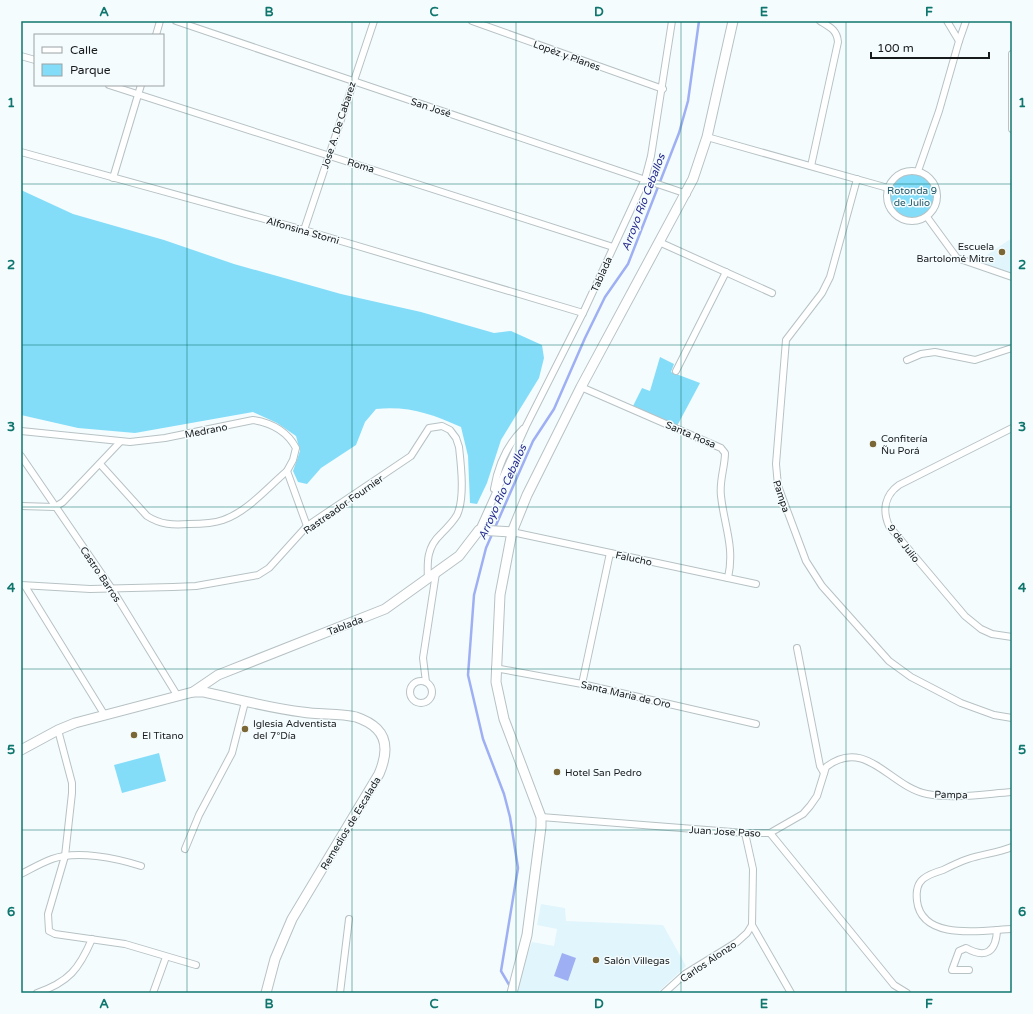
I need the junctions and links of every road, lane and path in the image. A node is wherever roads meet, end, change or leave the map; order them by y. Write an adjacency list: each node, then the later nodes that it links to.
1 (160, 21): 10 (street)
2 (176, 21): 15 (street, San José)
3 (374, 21): 15 (street, Jose A. De Cabarez)
4 (472, 21): 18 (street, Lopéz y Planes)
5 (672, 21): 18 (street, Tablada)
6 (733, 21): 21 (main road)
7 (820, 21): 24 (street)
8 (947, 21): 11 (street)
9 (966, 21): 11 (street)
10 (156, 34)
11 (959, 41): 25 (street)
12 (1012, 54): 20 (street)
13 (21, 56): 14 (street)
14 (34, 60)
15 (353, 81): 23 (street, Jose A. De Cabarez); 28 (street, San José)
16 (112, 86): 19 (street, Roma)
17 (141, 86): 19 (street)
18 (663, 89): 28 (street, Tablada)
19 (138, 95): 23 (street, Roma); 26 (street)
20 (1012, 129)
21 (707, 137): 24 (street); 30 (main road)
22 (21, 152): 26 (street, Alfonsina Storni)
23 (329, 155): 32 (street, Jose A. De Cabarez); 34 (street, Roma)
24 (811, 166): 27 (street)
25 (918, 171): 29 (street); 31 (street)
26 (113, 178): 32 (street, Alfonsina Storni)
27 (858, 179): 29 (street); 72 (street, Pampa)
28 (648, 180): 30 (street, San José); 34 (street, Tablada)
29 (888, 188): 31 (street)
30 (687, 194): 33 (main road)
31 (927, 217): 36 (street)
32 (304, 230): 38 (street, Alfonsina Storni)
33 (659, 242): 35 (street); 42 (main road)
34 (613, 247): 38 (street, Tablada)
35 (726, 272): 37 (street); 41 (street)
36 (1012, 277)
37 (772, 293)
38 (583, 313): 43 (street, Tablada)
39 (1012, 348): 40 (street)
40 (907, 360)
41 (676, 371)
42 (581, 387): 55 (main road); 58 (street, Santa Rosa)
43 (526, 426): 50 (street, Tablada); 50 (street, Tablada)
44 (1012, 428): 63 (street, 9 de Julio)
45 (21, 431): 46 (street, Medrano)
46 (120, 442): 48 (street); 49 (street, Medrano)
47 (21, 456): 52 (street, Castro Barros)
48 (100, 464): 49 (street); 52 (street)
49 (287, 471): 53 (street)
50 (492, 497): 54 (street, Tablada)
51 (21, 506): 52 (street)
52 (56, 507): 62 (street, Castro Barros)
53 (307, 526): 59 (street, Rastreador Fournier); 62 (street, Rastreador Fournier)
54 (482, 530): 55 (main road); 57 (main road, Tablada)
55 (512, 532): 56 (street, Falucho); 65 (main road)
56 (610, 553): 58 (street, Falucho); 67 (street)
57 (436, 573): 59 (main road, Tablada); 66 (street)
58 (728, 578): 60 (street, Falucho)
59 (428, 579): 68 (main road, Tablada)
60 (756, 584)
61 (23, 586): 62 (street, Rastreador Fournier); 71 (street)
62 (112, 589): 69 (street, Castro Barros)
63 (1012, 637)
64 (797, 648): 76 (street)
65 (496, 668): 67 (street, Santa Maria de Oro); 78 (main road)
66 (426, 682)
67 (582, 684): 73 (street, Santa Maria de Oro)
68 (194, 692): 69 (main road, Remedios de Escalada); 70 (main road, Remedios de Escalada)
69 (177, 695): 71 (main road, Remedios de Escalada)
70 (245, 702): 82 (street); 96 (main road, Remedios de Escalada)
71 (104, 714): 74 (main road, Remedios de Escalada)
72 (1012, 718)
73 (756, 724)
74 (58, 730): 75 (main road, Remedios de Escalada); 83 (street)
75 (21, 750)
76 (824, 773): 77 (street, Pampa); 80 (street, Pampa)
77 (1012, 792)
78 (541, 817): 79 (street, Juan Jose Paso); 98 (main road)
79 (745, 833): 80 (street, Juan Jose Paso); 87 (street)
80 (770, 833): 101 (street, Juan Jose Paso)
81 (1012, 847): 89 (street)
82 (185, 849)
83 (65, 856): 84 (street); 85 (street); 90 (street)
84 (141, 866)
85 (21, 874)
86 (349, 919): 97 (street)
87 (752, 925): 99 (street, Carlos Alonzo); 100 (street)
88 (1012, 929): 89 (street)
89 (997, 930): 93 (street)
90 (92, 939): 91 (street); 94 (street)
91 (166, 957): 92 (street); 95 (street)
92 (196, 965)
93 (969, 970)
94 (37, 993)
95 (153, 993)
96 (266, 993)
97 (340, 993)
98 (512, 993)
99 (664, 993)
100 (791, 993)
101 (907, 993)

